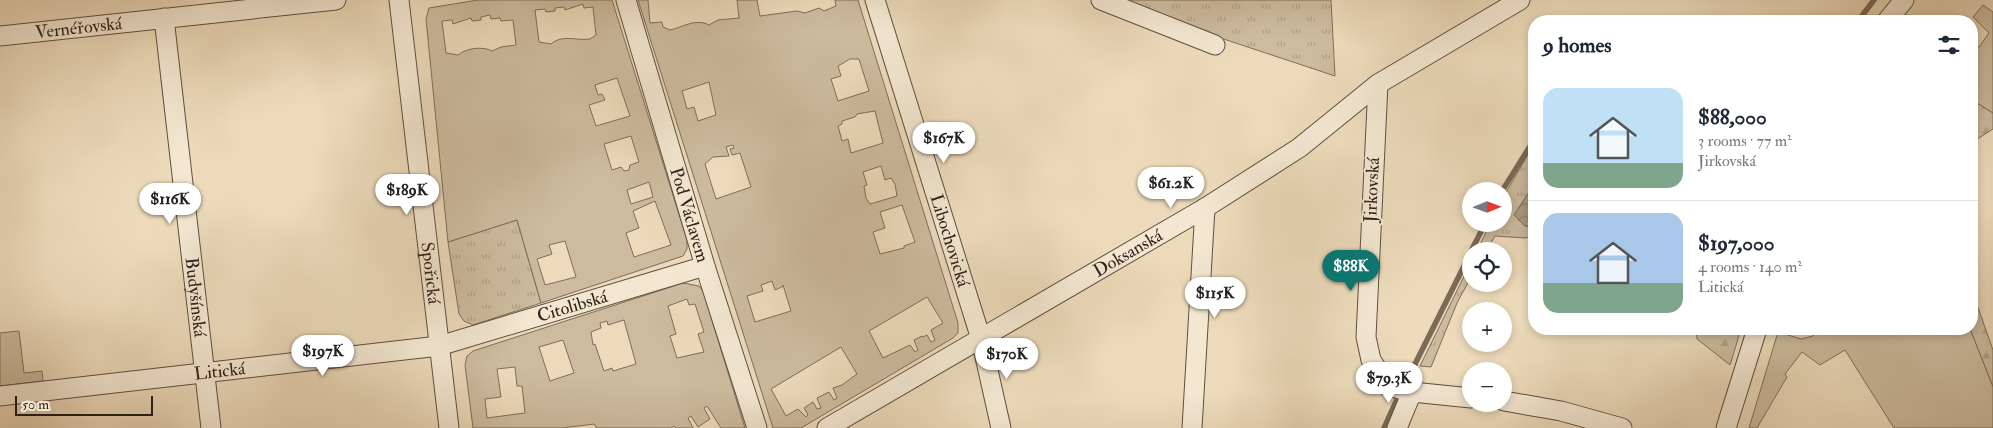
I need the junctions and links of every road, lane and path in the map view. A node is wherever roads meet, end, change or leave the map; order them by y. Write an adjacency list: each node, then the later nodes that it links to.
1 (336, 0): 9 (street, Vernéřovská)
2 (399, 0): 17 (street, Spořická)
3 (626, 0): 14 (street, Pod Václavem)
4 (875, 0): 16 (street, Libochovická)
5 (1101, 0): 11 (street)
6 (1520, 0): 12 (street, Doksanská)
7 (1904, 0): 8 (street)
8 (1892, 15)
9 (164, 18): 10 (street, Vernéřovská); 18 (street, Budyšínská)
10 (0, 36)
11 (1215, 45)
12 (1378, 84): 13 (street, Doksanská); 19 (street, Jirkovská)
13 (1205, 208): 16 (street, Doksanská); 28 (street)
14 (706, 266): 17 (street, Citolibská); 25 (street, Pod Václavem)
15 (1755, 335): 31 (street)
16 (981, 339): 26 (street, Doksanská); 27 (street, Libochovická)
17 (439, 346): 18 (street, Litická); 24 (street, Spořická)
18 (204, 373): 20 (street, Litická); 23 (street, Budyšínská)
19 (1412, 392): 21 (street, Jirkovská); 29 (street)
20 (0, 396)
21 (1462, 397)
22 (1512, 402): 30 (street)
23 (211, 428)
24 (448, 428)
25 (756, 428)
26 (827, 428)
27 (1001, 428)
28 (1192, 428)
29 (1397, 428)
30 (1622, 428)
31 (1726, 428)

